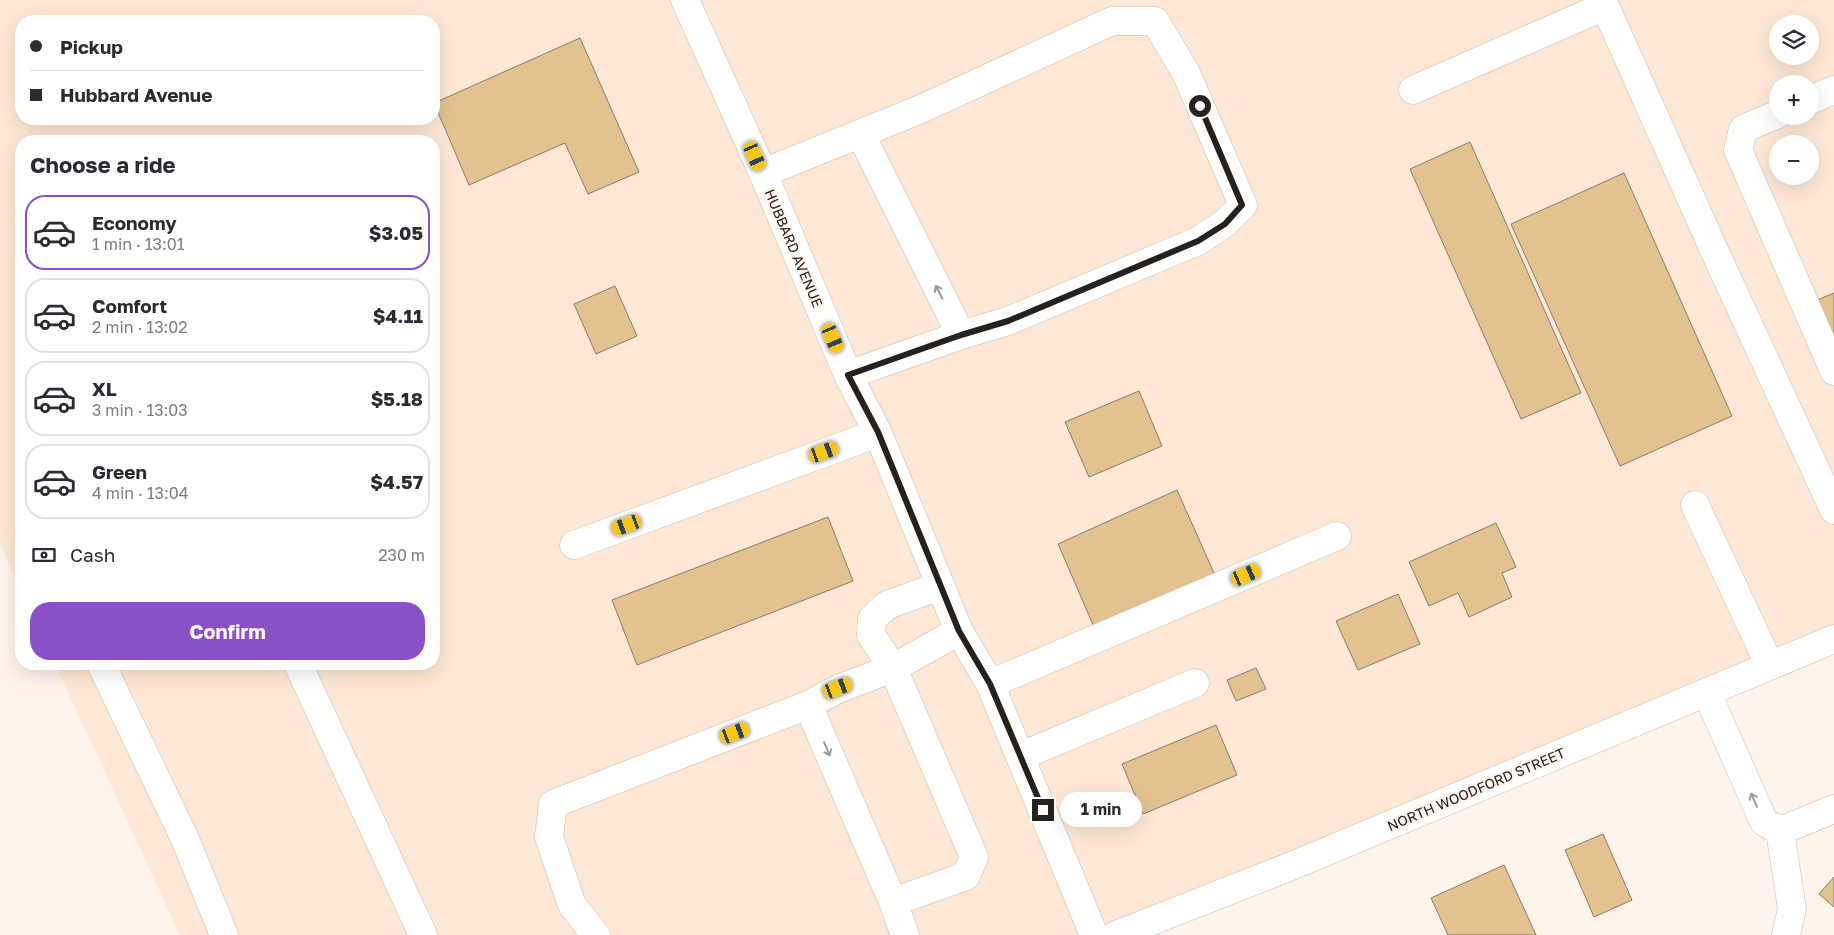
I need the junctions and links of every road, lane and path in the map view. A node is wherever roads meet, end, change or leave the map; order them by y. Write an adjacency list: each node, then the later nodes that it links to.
1 (685, 0): 7 (street, HUBBARD AVENUE)
2 (1413, 90): 13 (street)
3 (1834, 90): 4 (street)
4 (1819, 96)
5 (1769, 118): 9 (street)
6 (861, 135): 7 (street); 8 (street, one-way to 6); 8 (street)
7 (762, 173): 10 (street, HUBBARD AVENUE)
8 (961, 335): 10 (street)
9 (1834, 371)
10 (848, 375): 11 (street, HUBBARD AVENUE)
11 (878, 432): 15 (street); 16 (street, HUBBARD AVENUE)
12 (1695, 505): 19 (street)
13 (1834, 510)
14 (1337, 536): 24 (street)
15 (574, 545)
16 (940, 586): 17 (street, HUBBARD AVENUE); 20 (street)
17 (959, 631): 20 (street); 24 (street, HUBBARD AVENUE)
18 (1834, 640): 19 (street, NORTH WOODFORD STREET)
19 (1770, 666): 25 (street, NORTH WOODFORD STREET)
20 (893, 668): 26 (street); 30 (street)
21 (104, 670): 32 (street)
22 (301, 670): 33 (street)
23 (1195, 683): 27 (street)
24 (990, 684): 27 (street, HUBBARD AVENUE)
25 (1707, 693): 29 (street, one-way to 25); 31 (street, NORTH WOODFORD STREET)
26 (808, 705): 30 (street, one-way to 30); 34 (street)
27 (1021, 756): 36 (street, HUBBARD AVENUE)
28 (1834, 809): 29 (street)
29 (1780, 831): 37 (street)
30 (893, 902): 35 (street)
31 (1128, 933)
32 (224, 935)
33 (423, 935)
34 (596, 935)
35 (905, 935)
36 (1094, 935)
37 (1786, 935)

